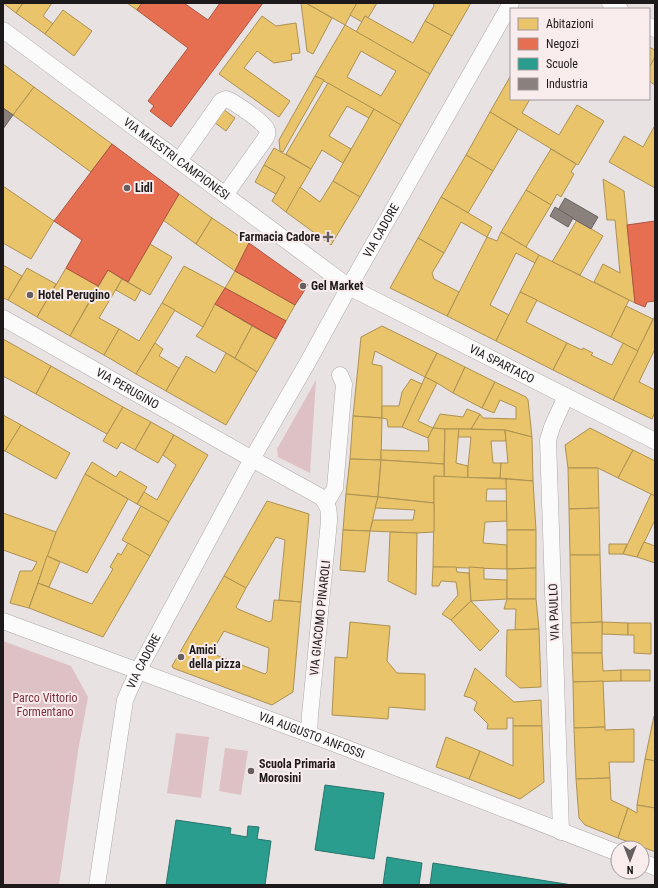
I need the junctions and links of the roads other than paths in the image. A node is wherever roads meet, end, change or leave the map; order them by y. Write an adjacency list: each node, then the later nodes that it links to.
1 (511, 3): 5 (street, VIA CADORE)
2 (3, 30): 3 (street, VIA MAESTRI CAMPIONESI)
3 (179, 161): 4 (street, VIA MAESTRI CAMPIONESI); 4 (street)
4 (225, 195): 5 (street, VIA MAESTRI CAMPIONESI)
5 (349, 287): 8 (street, VIA SPARTACO); 10 (street, VIA CADORE)
6 (3, 318): 10 (street, VIA PERUGINO)
7 (340, 375): 11 (street)
8 (566, 396): 9 (street, VIA SPARTACO); 15 (street, VIA PAULLO)
9 (655, 441)
10 (252, 459): 11 (street); 13 (street, VIA CADORE)
11 (326, 503): 14 (street, VIA GIACOMO PINAROLI)
12 (3, 621): 13 (street, VIA AUGUSTO ANFOSSI)
13 (138, 671): 14 (street, VIA AUGUSTO ANFOSSI); 17 (street, VIA CADORE)
14 (309, 734): 15 (street, VIA AUGUSTO ANFOSSI)
15 (561, 832): 16 (street, VIA AUGUSTO ANFOSSI)
16 (610, 850)
17 (97, 885)

